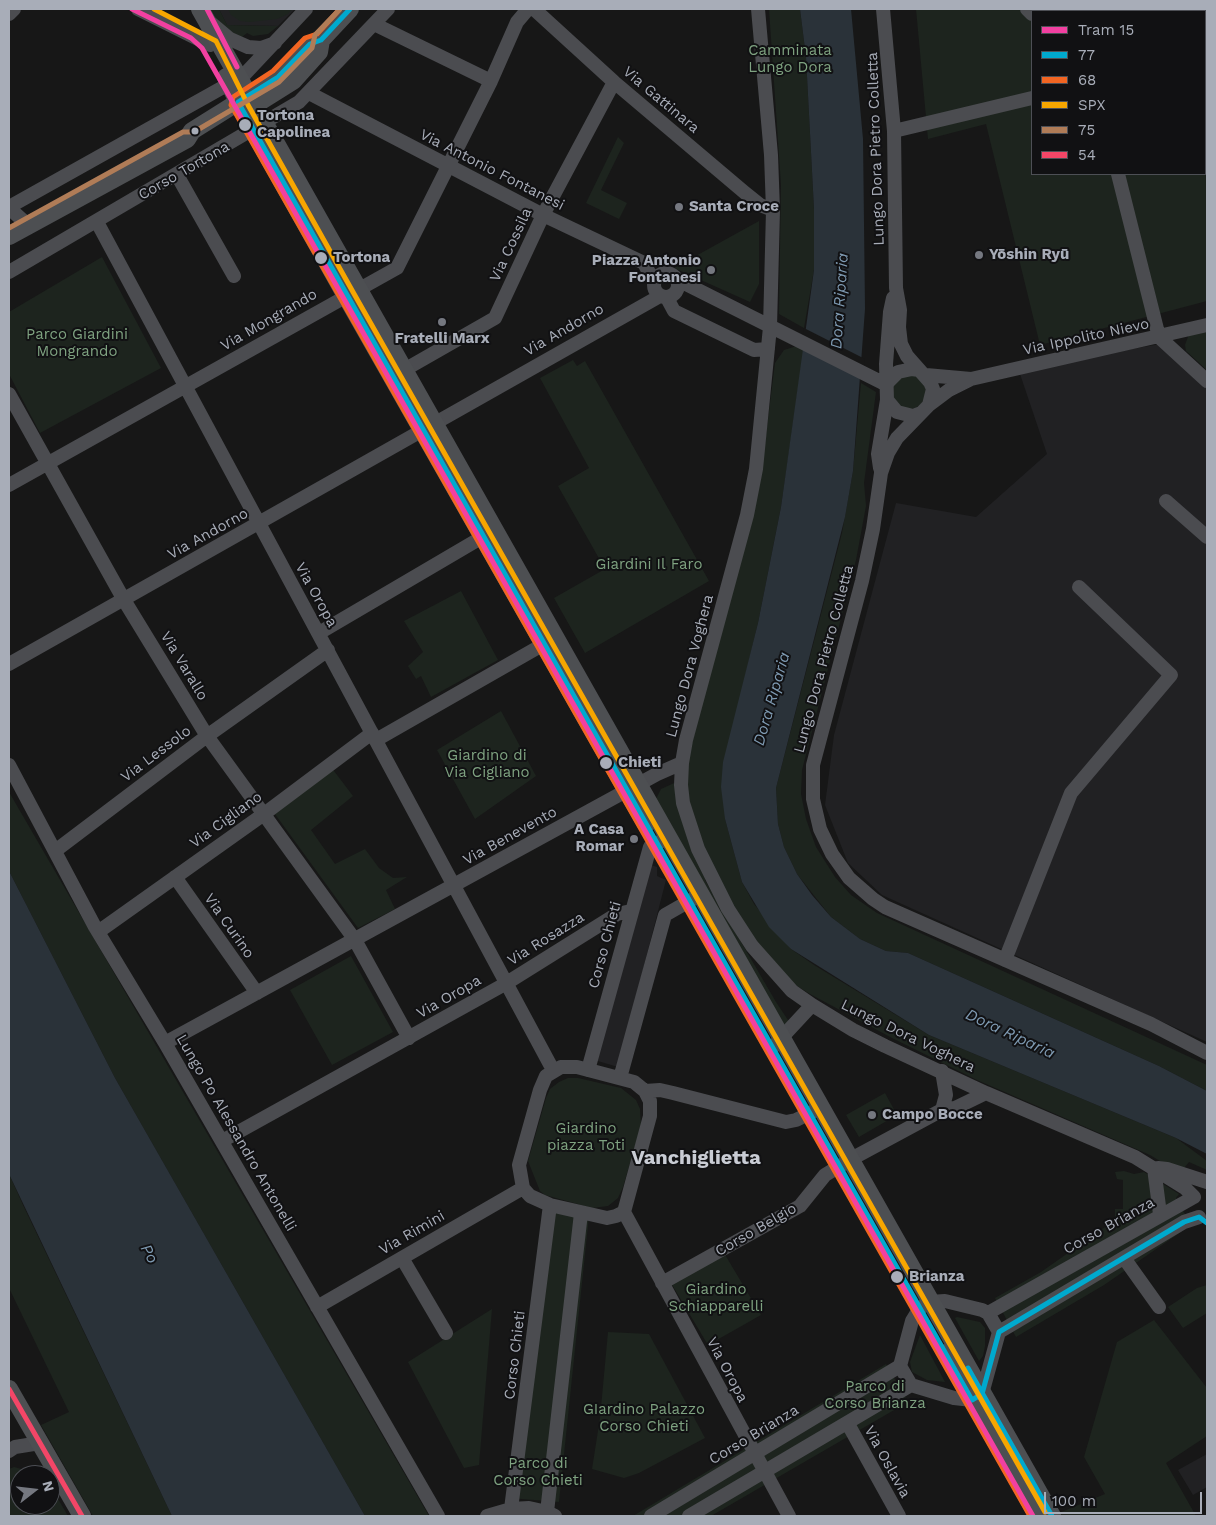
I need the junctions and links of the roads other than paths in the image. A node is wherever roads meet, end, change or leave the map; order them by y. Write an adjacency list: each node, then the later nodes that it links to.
1 (14, 9): 11 (street)
2 (138, 9): 15 (street)
3 (189, 9): 15 (main road)
4 (306, 9): 14 (street)
5 (350, 9): 21 (main road, Corso Tortona)
6 (388, 9): 13 (street, Corso Tortona)
7 (528, 9): 16 (street, Via Mongrando)
8 (534, 9): 18 (street, Via Gattinara)
9 (758, 9): 28 (street, Lungo Dora Voghera)
10 (884, 9): 23 (street, Lungo Dora Pietro Colletta)
11 (9, 14)
12 (203, 14): 14 (street); 17 (main road)
13 (374, 24): 16 (street); 19 (street, Corso Tortona)
14 (276, 42): 17 (street)
15 (210, 45): 17 (main road)
16 (491, 80): 24 (street, Via Mongrando)
17 (235, 81): 21 (main road); 27 (street)
18 (614, 82): 28 (street, Via Gattinara); 29 (street, Via Cossila)
19 (309, 92): 22 (street, Corso Tortona); 24 (street, Via Antonio Fontanesi)
20 (1031, 98): 23 (street)
21 (246, 104): 22 (main road); 31 (main road, Corso Tortona)
22 (259, 127): 25 (street, Corso Tortona); 38 (main road)
23 (894, 131): 37 (street, Lungo Dora Pietro Colletta)
24 (446, 166): 29 (street, Via Antonio Fontanesi); 38 (street, Via Mongrando)
25 (177, 175): 30 (street, Corso Tortona); 34 (street)
26 (1118, 175): 42 (street)
27 (9, 207): 31 (street)
28 (773, 210): 41 (street, Lungo Dora Voghera)
29 (543, 215): 35 (street, Via Antonio Fontanesi); 45 (street, Via Cossila)
30 (97, 222): 33 (street, Corso Tortona); 49 (street, Via Oropa)
31 (28, 225): 32 (main road, Corso Tortona)
32 (9, 236)
33 (9, 272)
34 (234, 276)
35 (654, 282): 36 (street); 39 (street)
36 (678, 284): 39 (street); 41 (street)
37 (896, 288): 44 (street, Lungo Dora Pietro Colletta); 48 (street, Lungo Dora Pietro Colletta)
38 (352, 292): 45 (main road); 49 (street, Via Mongrando)
39 (663, 297): 43 (street); 53 (street, Via Andorno)
40 (1207, 324): 42 (street, Via Ippolito Nievo)
41 (770, 327): 43 (street, Lungo Dora Voghera); 48 (street)
42 (1160, 337): 46 (street, Via Ippolito Nievo); 47 (street)
43 (768, 349): 69 (street, Lungo Dora Voghera)
44 (922, 373): 46 (street); 48 (street); 52 (street, Lungo Dora Pietro Colletta)
45 (398, 374): 53 (main road)
46 (971, 379): 52 (street, Lungo Dora Pietro Colletta)
47 (1207, 381)
48 (887, 384): 51 (street, Lungo Dora Pietro Colletta)
49 (186, 387): 54 (street, Via Mongrando); 58 (street, Via Oropa)
50 (9, 395): 54 (street, Via Varallo)
51 (887, 400): 52 (street); 55 (street, Lungo Dora Pietro Colletta)
52 (925, 409): 55 (street, Lungo Dora Pietro Colletta)
53 (428, 427): 58 (street, Via Andorno); 59 (main road)
54 (48, 462): 56 (street, Via Mongrando); 62 (street, Via Varallo)
55 (880, 473): 81 (street, Lungo Dora Pietro Colletta)
56 (9, 485)
57 (1166, 501): 60 (street)
58 (258, 524): 62 (street, Via Andorno); 63 (street, Via Oropa)
59 (488, 534): 63 (street); 64 (main road)
60 (1207, 537)
61 (1079, 587): 81 (street)
62 (124, 600): 66 (street, Via Andorno); 67 (street, Via Varallo)
63 (319, 633): 65 (street, Via Oropa)
64 (549, 641): 68 (street, Via Cigliano); 71 (main road)
65 (328, 650): 67 (street, Via Lessolo); 68 (street, Via Oropa)
66 (9, 664)
67 (207, 736): 72 (street, Via Varallo); 74 (street, Via Lessolo)
68 (374, 737): 72 (street, Via Cigliano); 76 (street, Via Oropa)
69 (682, 763): 71 (street, Via Benevento); 84 (street, Lungo Dora Voghera)
70 (9, 765): 74 (street, Lungo Po Alessandro Antonelli)
71 (632, 788): 73 (main road); 76 (street, Via Benevento)
72 (264, 814): 75 (street, Via Cigliano); 80 (street, Via Varallo)
73 (662, 840): 77 (main road); 78 (street, Corso Chieti)
74 (55, 851): 79 (street, Lungo Po Alessandro Antonelli)
75 (175, 877): 79 (street, Via Cigliano); 83 (street, Via Curino)
76 (452, 885): 80 (street, Via Benevento); 82 (street, Via Oropa)
77 (695, 898): 87 (main road); 92 (street)
78 (631, 911): 82 (street, Via Rosazza); 90 (street, Corso Chieti)
79 (98, 932): 86 (street, Lungo Po Alessandro Antonelli)
80 (355, 940): 83 (street, Via Benevento); 85 (street)
81 (1005, 960): 88 (street, Lungo Dora Pietro Colletta)
82 (506, 984): 85 (street, Via Oropa); 89 (street, Via Oropa)
83 (257, 993): 86 (street, Via Benevento)
84 (812, 1005): 87 (street); 91 (street, Lungo Dora Voghera)
85 (409, 1038): 97 (street, Via Oropa)
86 (165, 1043): 97 (street, Lungo Po Alessandro Antonelli)
87 (777, 1043): 95 (main road)
88 (1207, 1053)
89 (553, 1070): 90 (street); 101 (street)
90 (588, 1070): 92 (street)
91 (942, 1071): 94 (street, Lungo Dora Voghera); 96 (street)
92 (620, 1078): 93 (street)
93 (645, 1091): 95 (street); 104 (street)
94 (986, 1093): 96 (street, Corso Belgio); 99 (street, Lungo Dora Voghera)
95 (815, 1110): 98 (main road)
96 (942, 1110): 98 (street, Corso Belgio)
97 (222, 1141): 112 (street, Lungo Po Alessandro Antonelli)
98 (845, 1163): 110 (street, Corso Belgio); 111 (main road)
99 (1154, 1168): 100 (street, Lungo Dora Voghera); 102 (street, Lungo Dora Voghera); 106 (street)
100 (1207, 1183): 102 (street, Lungo Dora Voghera)
101 (523, 1188): 103 (street); 108 (street, Via Rimini)
102 (1194, 1197): 106 (street, Corso Brianza); 107 (street)
103 (550, 1205): 105 (street); 126 (street, Corso Chieti)
104 (624, 1212): 105 (street); 110 (street, Via Oropa)
105 (581, 1213): 127 (street)
106 (1160, 1214): 114 (street, Corso Brianza)
107 (1203, 1220): 109 (street)
108 (402, 1258): 112 (street, Via Rimini); 116 (street)
109 (1124, 1258): 113 (street); 115 (street)
110 (662, 1283): 124 (street, Via Oropa)
111 (925, 1305): 114 (street); 117 (street); 120 (main road)
112 (317, 1307): 129 (street, Lungo Po Alessandro Antonelli)
113 (1158, 1307)
114 (988, 1313): 115 (street)
115 (999, 1332): 120 (street)
116 (446, 1333)
117 (900, 1366): 118 (street); 124 (street, Corso Brianza)
118 (910, 1385): 120 (street); 121 (street)
119 (9, 1389): 122 (main road)
120 (977, 1397): 135 (main road); 136 (main road)
121 (848, 1424): 125 (street); 134 (street, Via Oslavia)
122 (40, 1443): 123 (street); 128 (main road)
123 (9, 1451)
124 (754, 1453): 125 (street, Via Oropa); 131 (street, Corso Brianza)
125 (764, 1471): 132 (street); 133 (street, Via Oropa)
126 (511, 1509): 127 (street); 130 (street)
127 (551, 1514)
128 (82, 1516)
129 (438, 1516)
130 (487, 1516)
131 (651, 1516)
132 (689, 1516)
133 (788, 1516)
134 (899, 1516)
135 (1038, 1516)
136 (1052, 1516)

